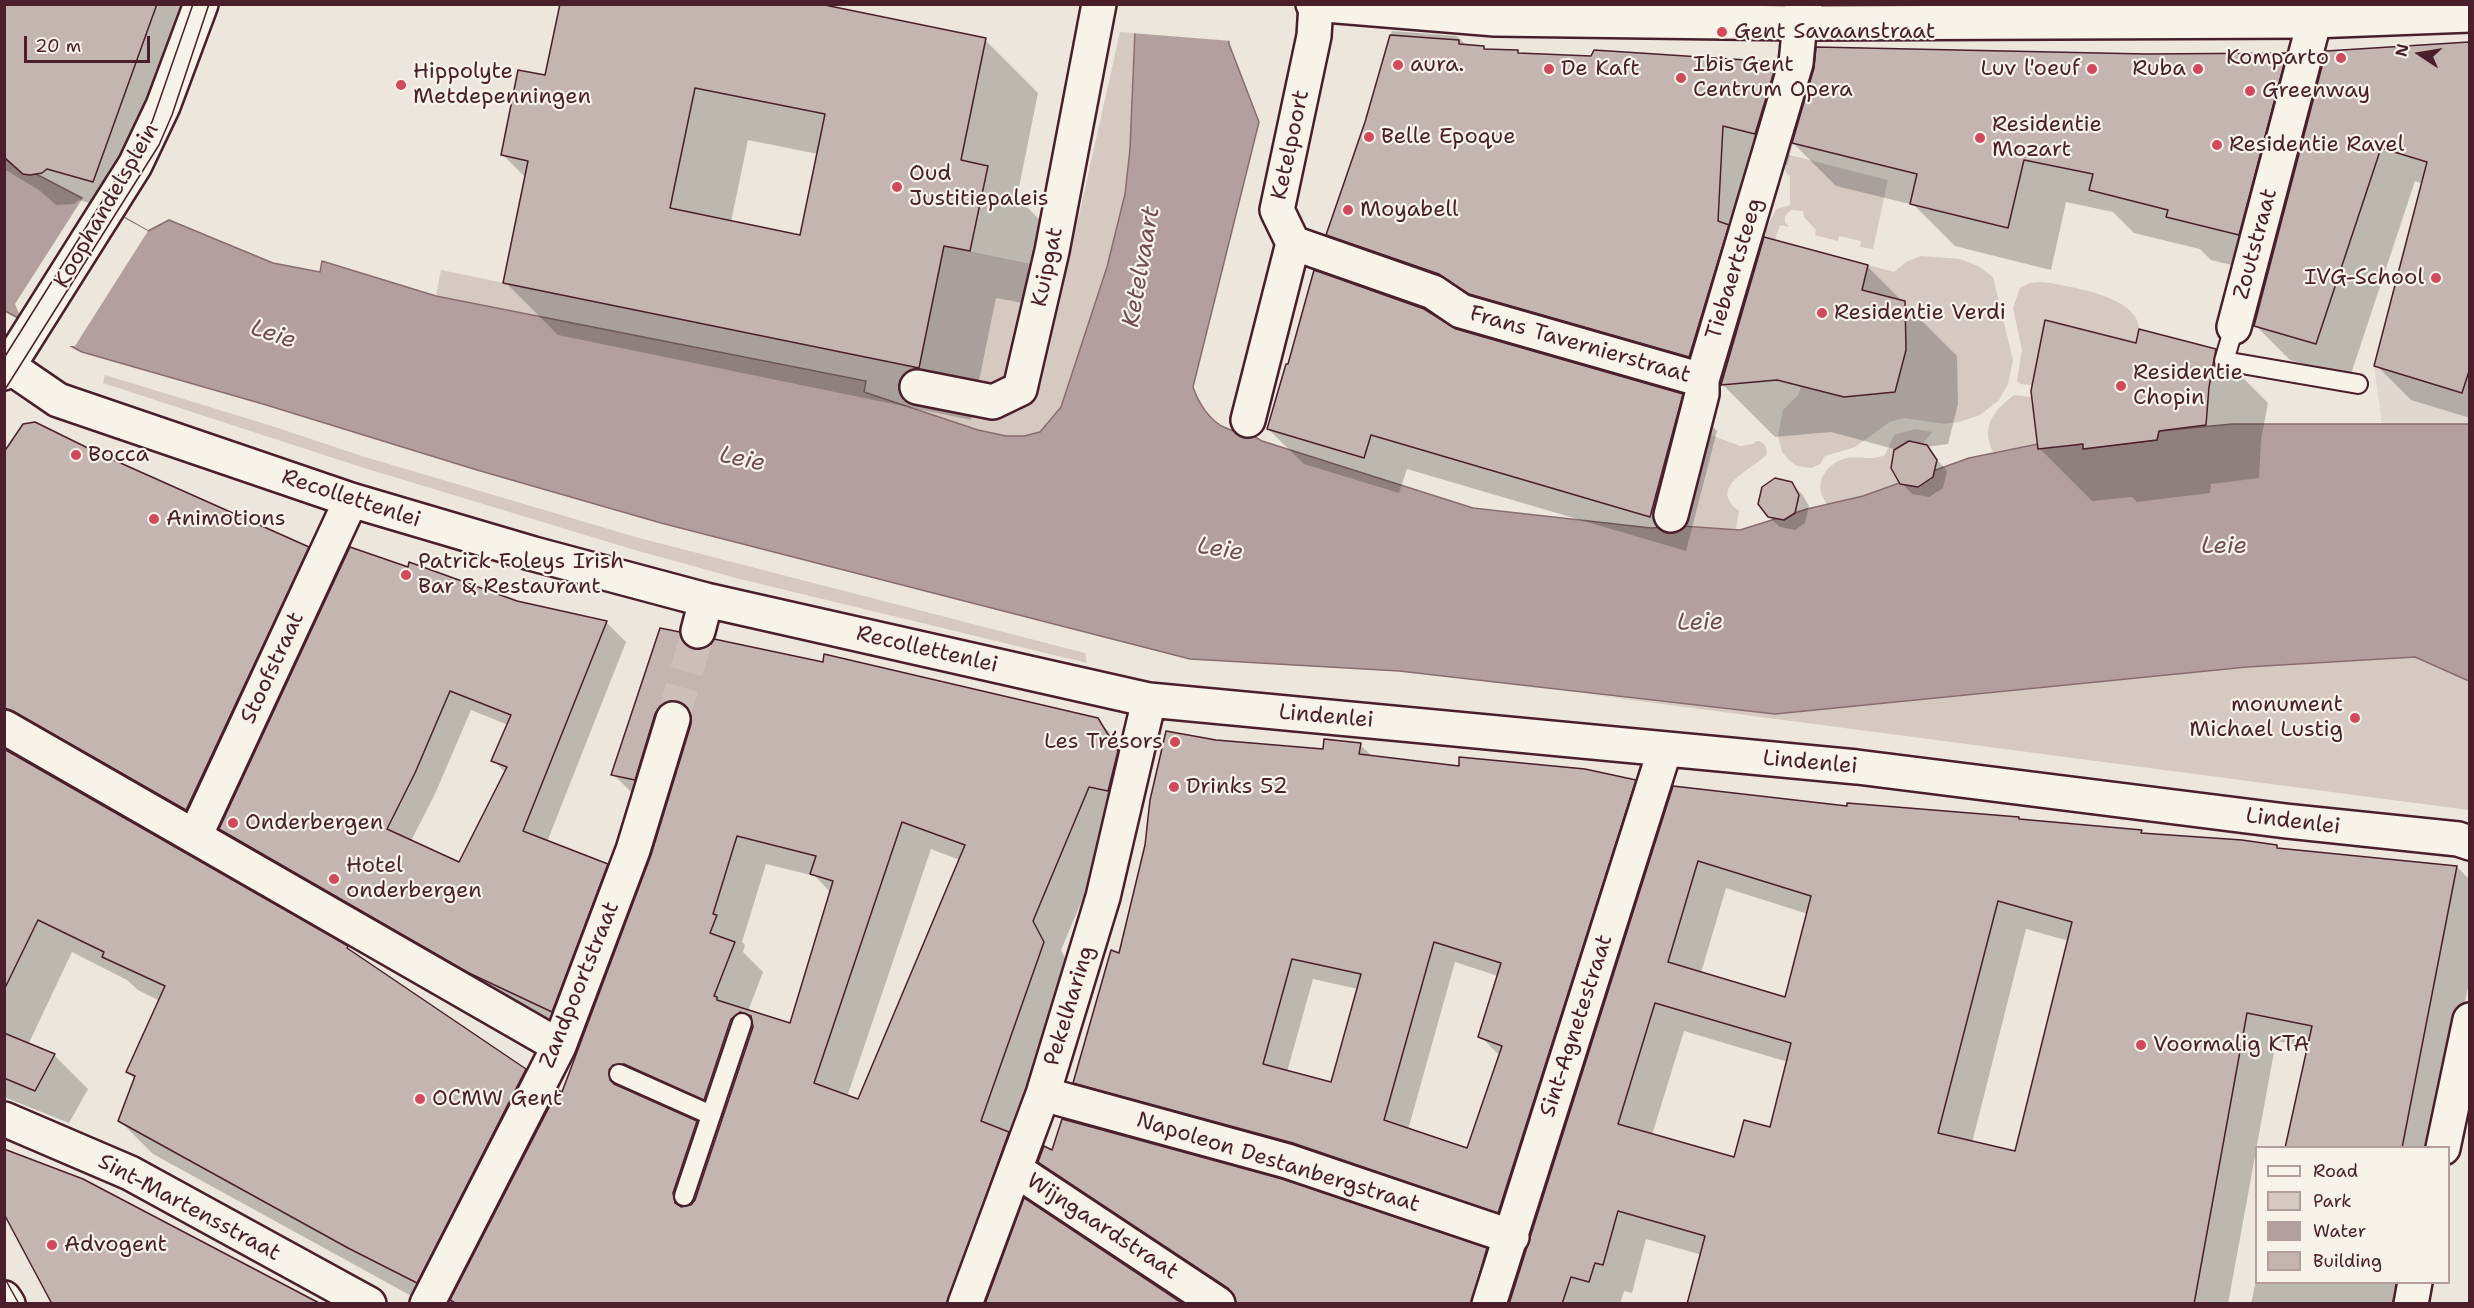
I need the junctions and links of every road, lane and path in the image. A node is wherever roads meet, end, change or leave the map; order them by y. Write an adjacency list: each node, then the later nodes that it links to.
1 (201, 4): 11 (street, Koophandelsplein)
2 (1099, 4): 14 (street, Kuipgat)
3 (1315, 5): 5 (street); 9 (street, Ketelpoort)
4 (2409, 10): 7 (street); 8 (street)
5 (1498, 12): 6 (street)
6 (1802, 14): 8 (street); 12 (street, Tiebaertsteeg)
7 (2469, 15)
8 (2312, 21): 10 (street, Zoutstraat)
9 (1293, 243): 12 (street, Frans Tavernierstraat); 15 (street)
10 (2234, 327): 13 (lane)
11 (6, 368): 16 (street, Recollettenlei)
12 (1702, 380): 17 (street, Tiebaertsteeg)
13 (2358, 384)
14 (917, 387)
15 (1248, 420)
16 (351, 500): 18 (street, Recollettenlei); 24 (street, Stoofstraat)
17 (1671, 515)
18 (706, 600): 19 (street); 20 (street, Recollettenlei)
19 (698, 631)
20 (1149, 700): 23 (street, Lindenlei); 30 (street, Pekelharing)
21 (673, 719): 28 (street, Zandpoortstraat)
22 (4, 727): 24 (street)
23 (1665, 749): 25 (street, Lindenlei); 36 (street, Sint-Agnetestraat)
24 (195, 836): 28 (street)
25 (2469, 843)
26 (2469, 1020): 33 (street)
27 (742, 1023): 31 (lane)
28 (568, 1050): 41 (street, Zandpoortstraat)
29 (619, 1074): 31 (lane)
30 (1044, 1094): 34 (street, Pekelharing); 36 (street, Napoleon Destanbergstraat)
31 (711, 1115): 35 (lane)
32 (4, 1119): 40 (street, Sint-Martensstraat)
33 (2443, 1146)
34 (1016, 1170): 42 (street, Pekelharing); 43 (street, Wijngaardstraat)
35 (684, 1196)
36 (1512, 1236): 44 (street, Sint-Agnetestraat)
37 (2415, 1284): 45 (street)
38 (4, 1298): 39 (street)
39 (8, 1304)
40 (369, 1304)
41 (427, 1304)
42 (964, 1304)
43 (1218, 1304)
44 (1489, 1304)
45 (2411, 1304)

